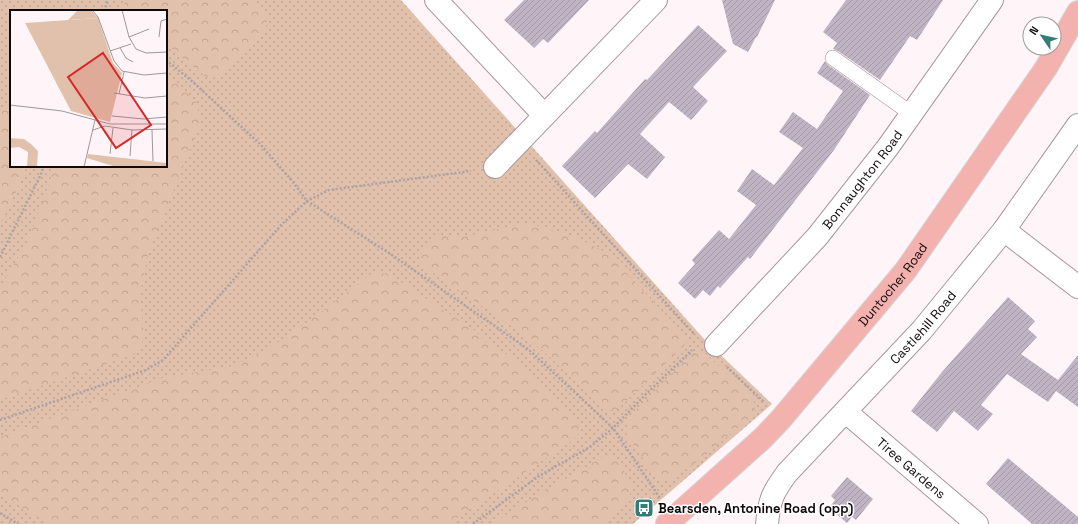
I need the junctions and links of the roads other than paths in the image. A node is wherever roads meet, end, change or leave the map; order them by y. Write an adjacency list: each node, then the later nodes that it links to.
1 (436, 0): 7 (street)
2 (656, 0): 7 (street)
3 (992, 0): 6 (street, Bonnaughton Road)
4 (1078, 12): 14 (main road, Duntocher Road)
5 (833, 58): 6 (lane)
6 (912, 114): 12 (street, Bonnaughton Road)
7 (544, 115): 9 (street)
8 (1078, 125): 10 (street, Castlehill Road)
9 (495, 167)
10 (1004, 230): 11 (street); 13 (street, Castlehill Road)
11 (1078, 287)
12 (711, 351)
13 (846, 412): 15 (street, Castlehill Road); 16 (street, Tiree Gardens)
14 (670, 521)
15 (767, 524)
16 (977, 524)

